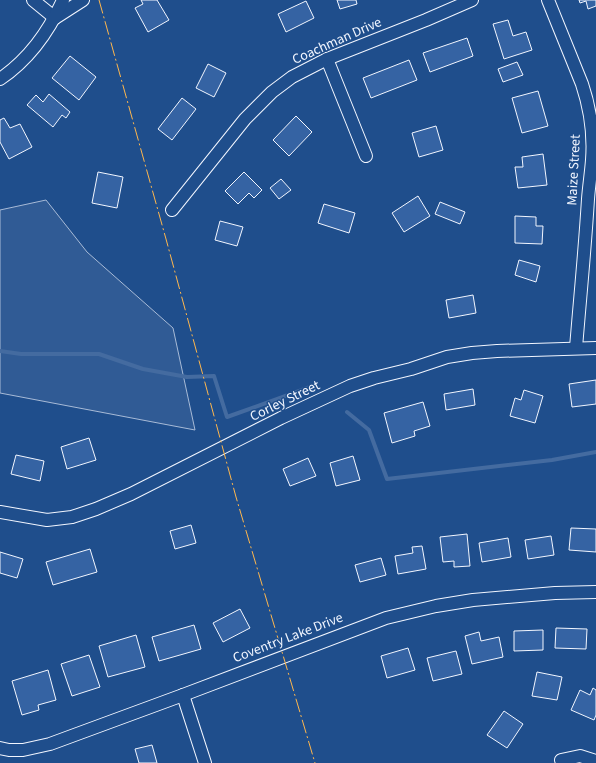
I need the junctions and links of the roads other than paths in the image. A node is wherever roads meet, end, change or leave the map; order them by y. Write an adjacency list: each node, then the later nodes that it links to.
1 (33, 0): 6 (street)
2 (63, 0): 6 (street)
3 (83, 0): 6 (street)
4 (472, 0): 7 (street, Coachman Drive)
5 (548, 0): 11 (street, Maize Street)
6 (55, 18): 8 (street)
7 (327, 59): 9 (street); 10 (street, Coachman Drive)
8 (0, 79)
9 (366, 156)
10 (172, 210)
11 (576, 348): 12 (street, Corley Street); 13 (street, Corley Street)
12 (596, 348)
13 (0, 512)
14 (596, 592): 15 (street, Coventry Lake Drive)
15 (183, 695): 16 (street, Coventry Lake Drive); 19 (street)
16 (0, 748)
17 (561, 760): 18 (street)
18 (596, 761)
19 (205, 763)

